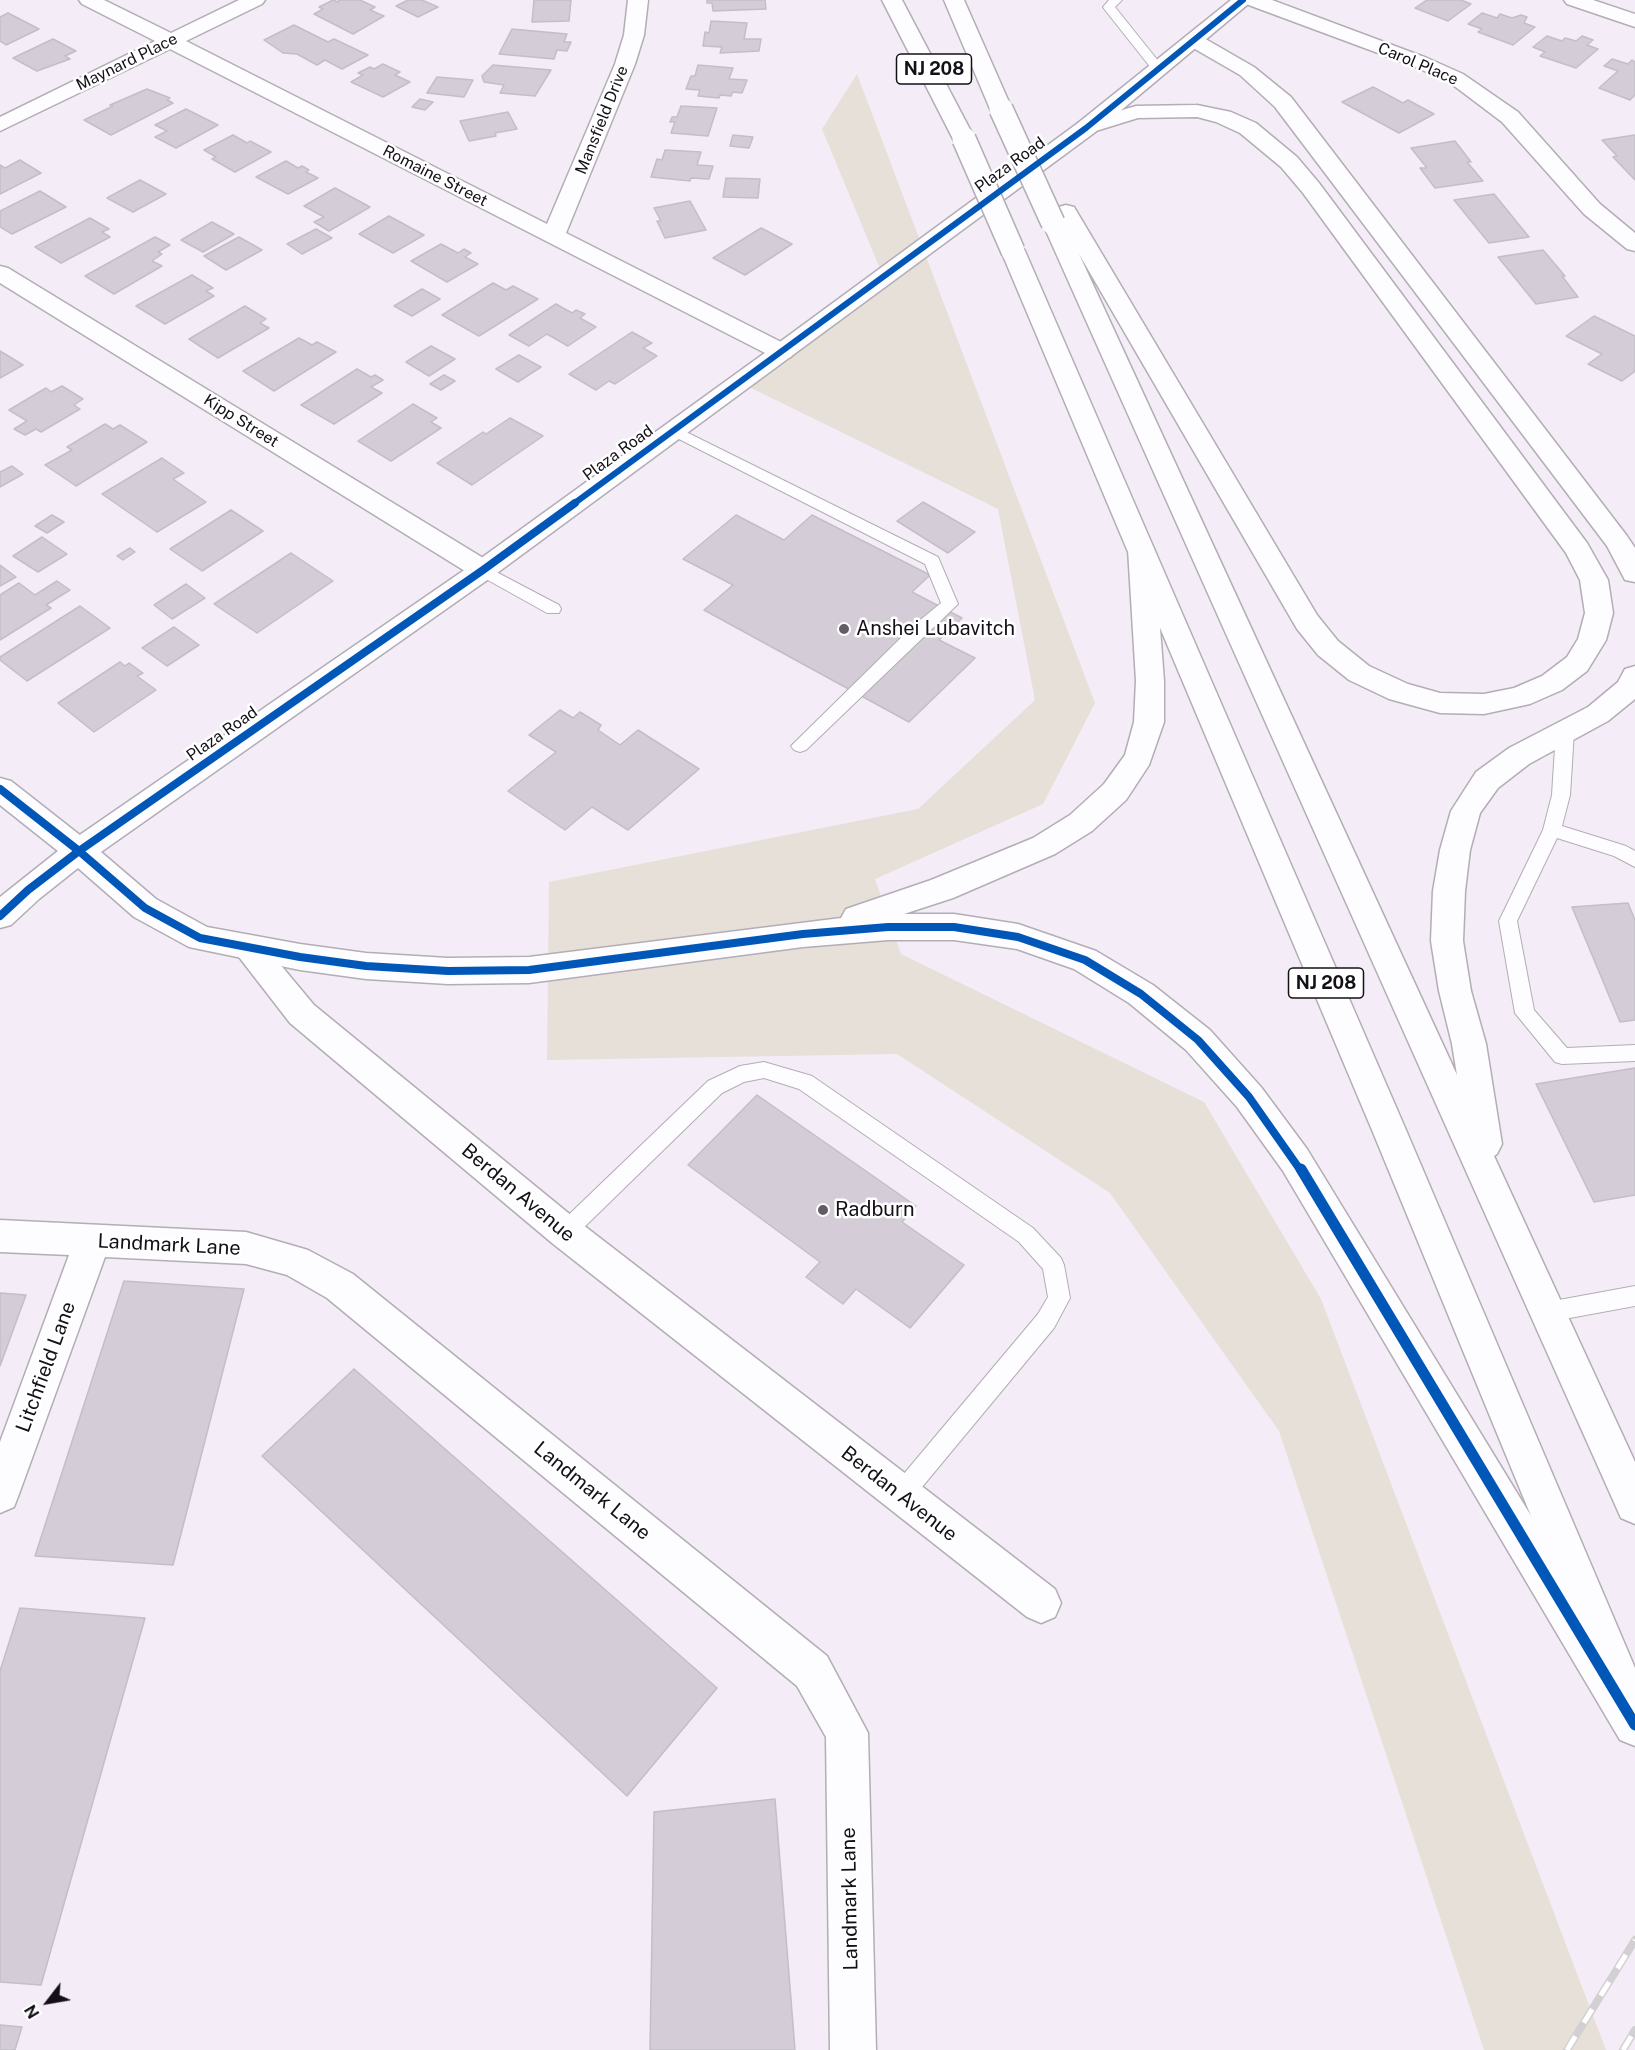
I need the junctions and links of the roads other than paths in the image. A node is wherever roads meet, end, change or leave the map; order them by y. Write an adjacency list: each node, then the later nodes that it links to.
1 (88, 0): 12 (main road, Romaine Street)
2 (255, 0): 12 (main road, Maynard Place)
3 (638, 0): 19 (main road, Mansfield Drive)
4 (892, 0): 17 (main road)
5 (903, 0): 17 (main road, NJ 208)
6 (954, 0): 18 (main road, NJ 208, bridge)
7 (1116, 0): 14 (lane)
8 (1243, 0): 13 (main road, Plaza Road)
9 (1253, 0): 20 (main road, Carol Place)
10 (1574, 0): 11 (main road)
11 (1635, 21)
12 (170, 41): 15 (main road, Maynard Place); 19 (main road, Romaine Street)
13 (1196, 41): 14 (main road, Plaza Road); 26 (main road)
14 (1159, 70): 16 (main road, Plaza Road)
15 (0, 125)
16 (1086, 128): 18 (main road); 22 (main road, Plaza Road)
17 (964, 139): 24 (main road, NJ 208, bridge)
18 (1060, 218): 39 (main road, NJ 208)
19 (553, 236): 22 (main road, Romaine Street)
20 (1635, 244)
21 (0, 273): 25 (main road, Kipp Street)
22 (782, 352): 23 (main road, Plaza Road)
23 (674, 431): 25 (main road, Plaza Road); 30 (lane)
24 (1141, 549): 36 (main road); 49 (main road, NJ 208)
25 (483, 570): 27 (lane); 33 (main road, Plaza Road)
26 (1635, 573)
27 (553, 609)
28 (1635, 676): 29 (main road)
29 (1565, 731): 32 (lane); 39 (main road)
30 (801, 746)
31 (0, 789): 33 (main road)
32 (1552, 830): 34 (lane); 38 (lane)
33 (80, 851): 35 (main road, Plaza Road); 37 (main road)
34 (1635, 860)
35 (0, 916)
36 (803, 934): 37 (main road); 50 (main road)
37 (248, 948): 40 (main road, Berdan Avenue)
38 (1635, 1053)
39 (1491, 1184): 44 (main road, NJ 208)
40 (565, 1232): 46 (main road, Berdan Avenue); 46 (lane)
41 (0, 1236): 42 (main road, Landmark Lane)
42 (93, 1240): 45 (main road, Litchfield Lane); 51 (main road, Landmark Lane)
43 (1635, 1296): 44 (lane)
44 (1548, 1312): 47 (main road, NJ 208)
45 (0, 1494)
46 (900, 1496): 48 (main road, Berdan Avenue)
47 (1635, 1505)
48 (1041, 1604)
49 (1635, 1717)
50 (1635, 1725)
51 (853, 2050)

